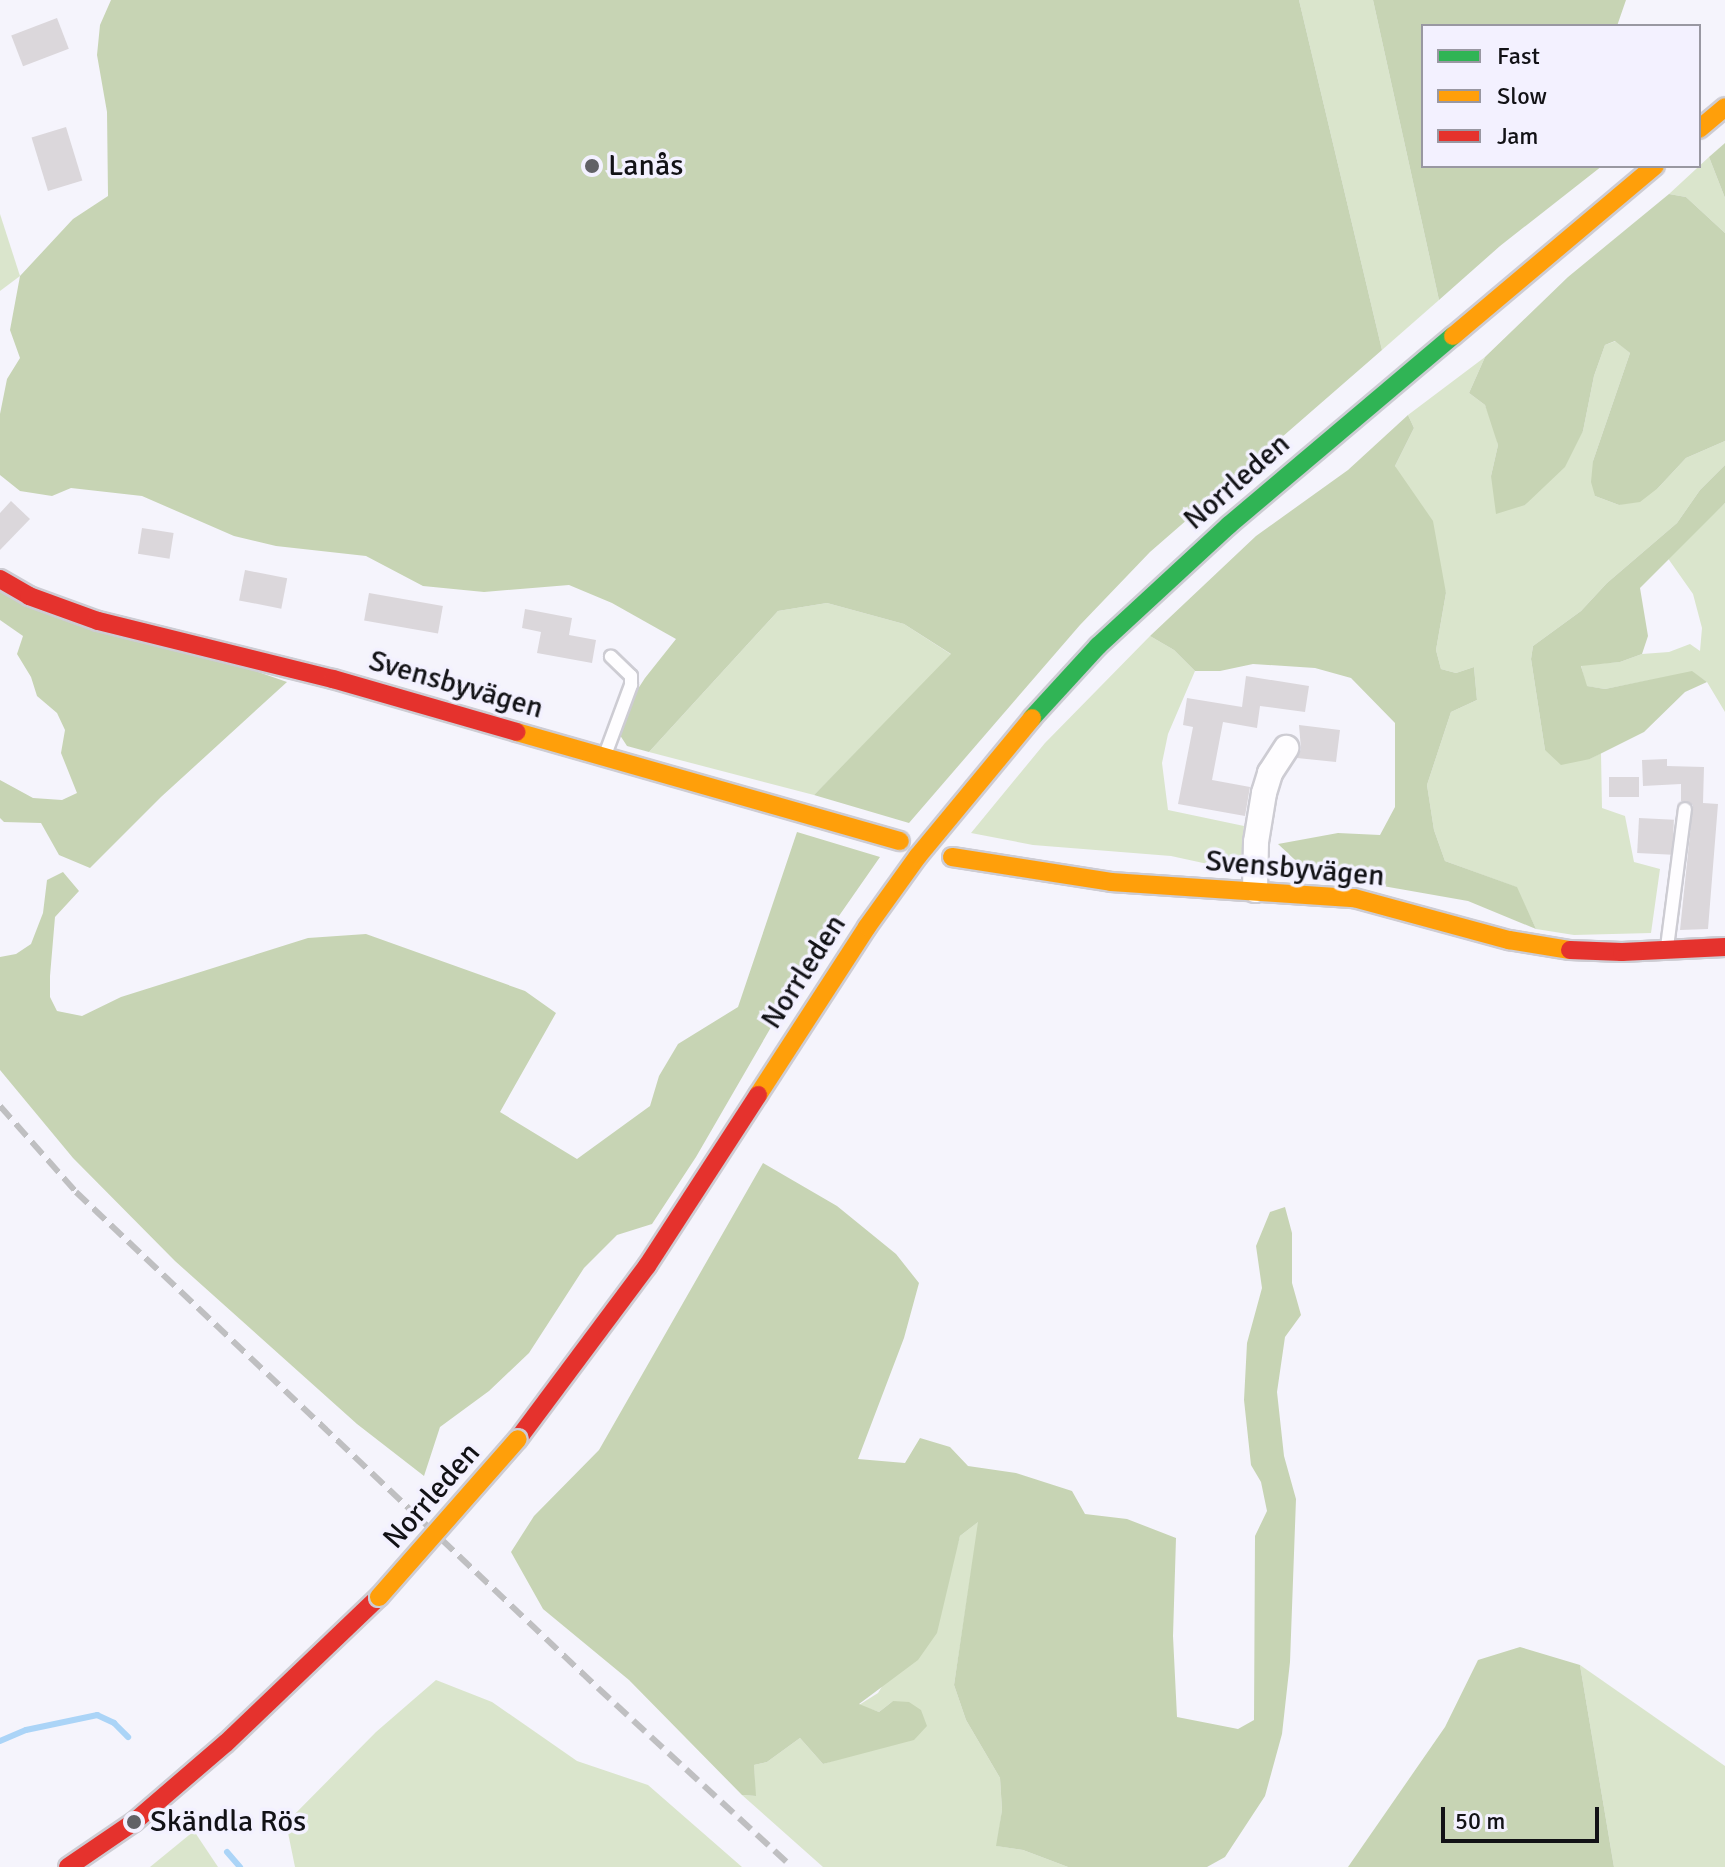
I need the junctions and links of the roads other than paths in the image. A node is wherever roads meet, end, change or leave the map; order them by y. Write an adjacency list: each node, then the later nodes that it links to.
1 (1725, 107): 2 (main road)
2 (1701, 127)
3 (1653, 168): 14 (main road, Norrleden, bridge)
4 (0, 579): 7 (main road, Svensbyvägen)
5 (611, 657): 7 (lane)
6 (1286, 748): 11 (street)
7 (604, 756): 9 (main road, Svensbyvägen)
8 (1685, 809): 13 (lane)
9 (900, 841)
10 (952, 857): 11 (main road, Svensbyvägen)
11 (1255, 890): 13 (main road, Svensbyvägen)
12 (1725, 947): 13 (main road, Svensbyvägen)
13 (1667, 951)
14 (68, 1867)

